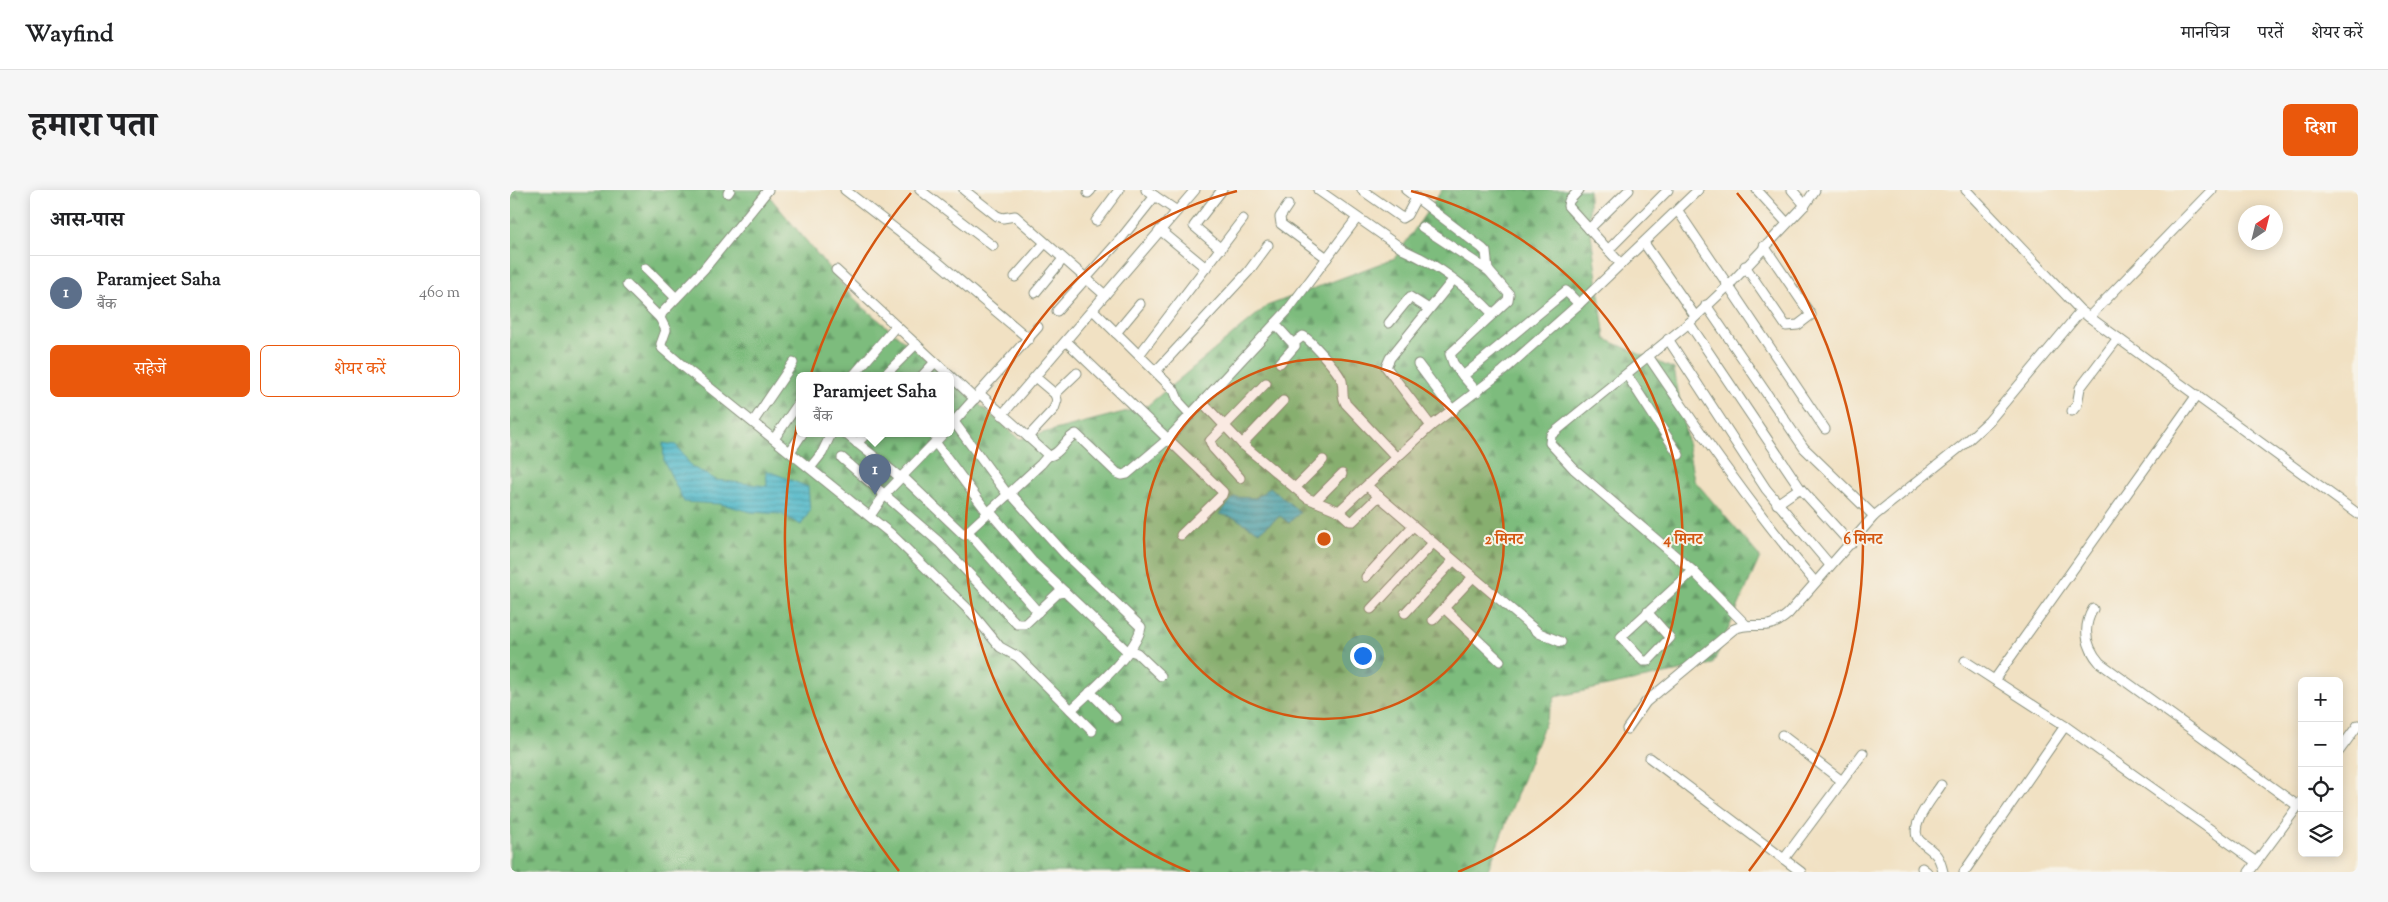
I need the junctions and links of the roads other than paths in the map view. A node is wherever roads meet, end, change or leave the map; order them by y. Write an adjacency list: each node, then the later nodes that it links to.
1 (768, 190): 56 (street)
2 (845, 190): 75 (street)
3 (920, 190): 37 (street)
4 (964, 190): 34 (street)
5 (1119, 190): 29 (street)
6 (1146, 190): 21 (street)
7 (1195, 190): 25 (street)
8 (1222, 190): 39 (street)
9 (1318, 190): 27 (street)
10 (1362, 190): 22 (street)
11 (1406, 190): 22 (street)
12 (1579, 190): 32 (street)
13 (1629, 190): 32 (street)
14 (1668, 190): 40 (street)
15 (1698, 190): 26 (street)
16 (1757, 190): 30 (street)
17 (1792, 190): 24 (street)
18 (1815, 190): 24 (street)
19 (1966, 190): 63 (street)
20 (2212, 190): 65 (street)
21 (1155, 196): 25 (street); 50 (street)
22 (1416, 198): 48 (street)
23 (1288, 205): 41 (street)
24 (1805, 205): 30 (street)
25 (1177, 211): 33 (street)
26 (1678, 211): 35 (street); 52 (street)
27 (1357, 218): 41 (street); 51 (street)
28 (1243, 219): 39 (street)
29 (1096, 221)
30 (1786, 223): 38 (street)
31 (1422, 227): 48 (street)
32 (1589, 229): 40 (street)
33 (1160, 230): 46 (street); 55 (street)
34 (1045, 242): 42 (street); 49 (street)
35 (1644, 243): 43 (street); 67 (street)
36 (1268, 245): 85 (street)
37 (993, 246)
38 (1764, 246): 44 (street); 44 (street)
39 (1221, 249): 46 (street)
40 (1608, 250): 43 (street)
41 (1327, 258): 69 (street)
42 (1063, 259): 50 (street); 54 (street)
43 (1622, 264): 58 (street)
44 (1745, 266): 52 (street)
45 (646, 268): 56 (street)
46 (1206, 268): 79 (street)
47 (836, 270): 70 (street)
48 (1489, 272): 64 (street)
49 (1015, 277)
50 (1084, 278): 55 (street); 61 (street)
51 (1453, 280): 60 (street); 64 (street)
52 (1729, 285): 59 (street); 112 (street)
53 (627, 286): 66 (street)
54 (1035, 293)
55 (1105, 295): 62 (street)
56 (676, 298): 66 (street)
57 (1140, 304): 72 (street)
58 (1579, 304): 92 (street); 96 (street)
59 (1706, 305): 67 (street); 146 (street)
60 (1429, 309): 68 (street); 111 (street)
61 (1056, 310)
62 (1093, 310): 72 (street); 76 (street)
63 (2081, 311): 65 (street); 146 (street)
64 (1494, 314): 92 (street)
65 (2089, 317): 74 (street)
66 (660, 318): 107 (street)
67 (1692, 320): 73 (street); 136 (street)
68 (1389, 323)
69 (1275, 324): 77 (street); 101 (street)
70 (896, 326): 78 (street); 86 (street)
71 (1038, 327): 75 (street)
72 (1116, 333): 79 (street)
73 (1668, 338): 80 (street); 141 (street)
74 (2118, 338): 98 (street); 104 (street)
75 (1029, 339): 99 (street)
76 (1066, 341): 94 (street); 120 (street)
77 (1294, 343): 83 (street); 127 (street)
78 (916, 344): 81 (street); 87 (street)
79 (1139, 355): 85 (street)
80 (1648, 356): 91 (street); 157 (street)
81 (935, 362): 88 (street); 89 (street)
82 (793, 363): 107 (street)
83 (1280, 363)
84 (1418, 364): 103 (street)
85 (1156, 371): 105 (street)
86 (856, 372)
87 (888, 372)
88 (926, 372)
89 (947, 372)
90 (1076, 374): 97 (street)
91 (1627, 375): 125 (street); 154 (street)
92 (1464, 376): 96 (street)
93 (954, 377): 99 (street)
94 (1035, 377): 97 (street); 106 (street)
95 (1266, 383): 109 (street)
96 (1477, 392): 103 (street)
97 (1055, 394): 118 (street)
98 (2197, 395): 144 (street); 172 (street)
99 (978, 397): 106 (street); 108 (street)
100 (1283, 401): 123 (street)
101 (1202, 402): 105 (street); 109 (street)
102 (796, 407): 119 (street)
103 (1453, 411): 111 (street)
104 (2072, 411)
105 (1191, 414): 120 (street)
106 (1002, 415): 118 (street)
107 (753, 422): 119 (street)
108 (954, 422)
109 (1223, 425): 123 (street); 133 (street)
110 (954, 426): 138 (street)
111 (1431, 426): 127 (street)
112 (1825, 429)
113 (800, 437): 124 (street)
114 (830, 437): 130 (street)
115 (850, 437): 122 (street)
116 (863, 437): 122 (street)
117 (940, 437): 121 (street)
118 (1028, 438): 126 (street)
119 (774, 439): 124 (street)
120 (1168, 440): 126 (street); 149 (street)
121 (935, 442): 132 (street); 143 (street)
122 (857, 443): 132 (street)
123 (1242, 444): 135 (street)
124 (790, 452): 130 (street)
125 (1679, 455)
126 (1047, 456): 138 (street)
127 (1396, 457): 134 (street)
128 (842, 458): 137 (street)
129 (1323, 460): 135 (street)
130 (810, 468): 145 (street)
131 (1342, 474): 140 (street)
132 (902, 478): 137 (street); 148 (street)
133 (1240, 478)
134 (1366, 486): 139 (street); 142 (street)
135 (1295, 488): 140 (street)
136 (1800, 488): 141 (street); 151 (street)
137 (885, 494): 145 (street); 162 (street)
138 (1009, 494): 143 (street); 168 (street)
139 (1379, 496): 142 (street); 147 (street)
140 (1315, 501): 142 (street)
141 (1777, 504): 153 (street)
142 (1339, 512)
143 (989, 513): 148 (street); 158 (street)
144 (2358, 514)
145 (870, 516): 174 (street)
146 (1874, 516): 151 (street)
147 (1413, 526): 150 (street); 155 (street)
148 (968, 532): 162 (street)
149 (1182, 535)
150 (1433, 544): 152 (street); 160 (street)
151 (1851, 544): 153 (street)
152 (1453, 560): 156 (street); 163 (street)
153 (1830, 566): 157 (street)
154 (1693, 571): 164 (street); 166 (street)
155 (1366, 577)
156 (1472, 578): 159 (street); 167 (street)
157 (1815, 582): 166 (street)
158 (1064, 592): 162 (street); 168 (street)
159 (1444, 608): 165 (street); 169 (street)
160 (1371, 609)
161 (2093, 609): 186 (street)
162 (1038, 612)
163 (1405, 612)
164 (1647, 612): 164 (street)
165 (1433, 620)
166 (1746, 625): 178 (street)
167 (1560, 642)
168 (1128, 651): 171 (street); 173 (street)
169 (1500, 661)
170 (1965, 661): 172 (street)
171 (1161, 676)
172 (1995, 679): 177 (street)
173 (1090, 692): 174 (street); 175 (street)
174 (1071, 710): 179 (street)
175 (1116, 718)
176 (2358, 725): 181 (street)
177 (2065, 726): 189 (street); 192 (street)
178 (1627, 729)
179 (1092, 731)
180 (1782, 735): 184 (street)
181 (2343, 746)
182 (1863, 754): 184 (street)
183 (1650, 758): 188 (street)
184 (1842, 781): 188 (street)
185 (1941, 785): 191 (street)
186 (2298, 803)
187 (2298, 807): 189 (street)
188 (1784, 859): 190 (street)
189 (2256, 862): 193 (street)
190 (1801, 872)
191 (1943, 872)
192 (1964, 872)
193 (2249, 872)

